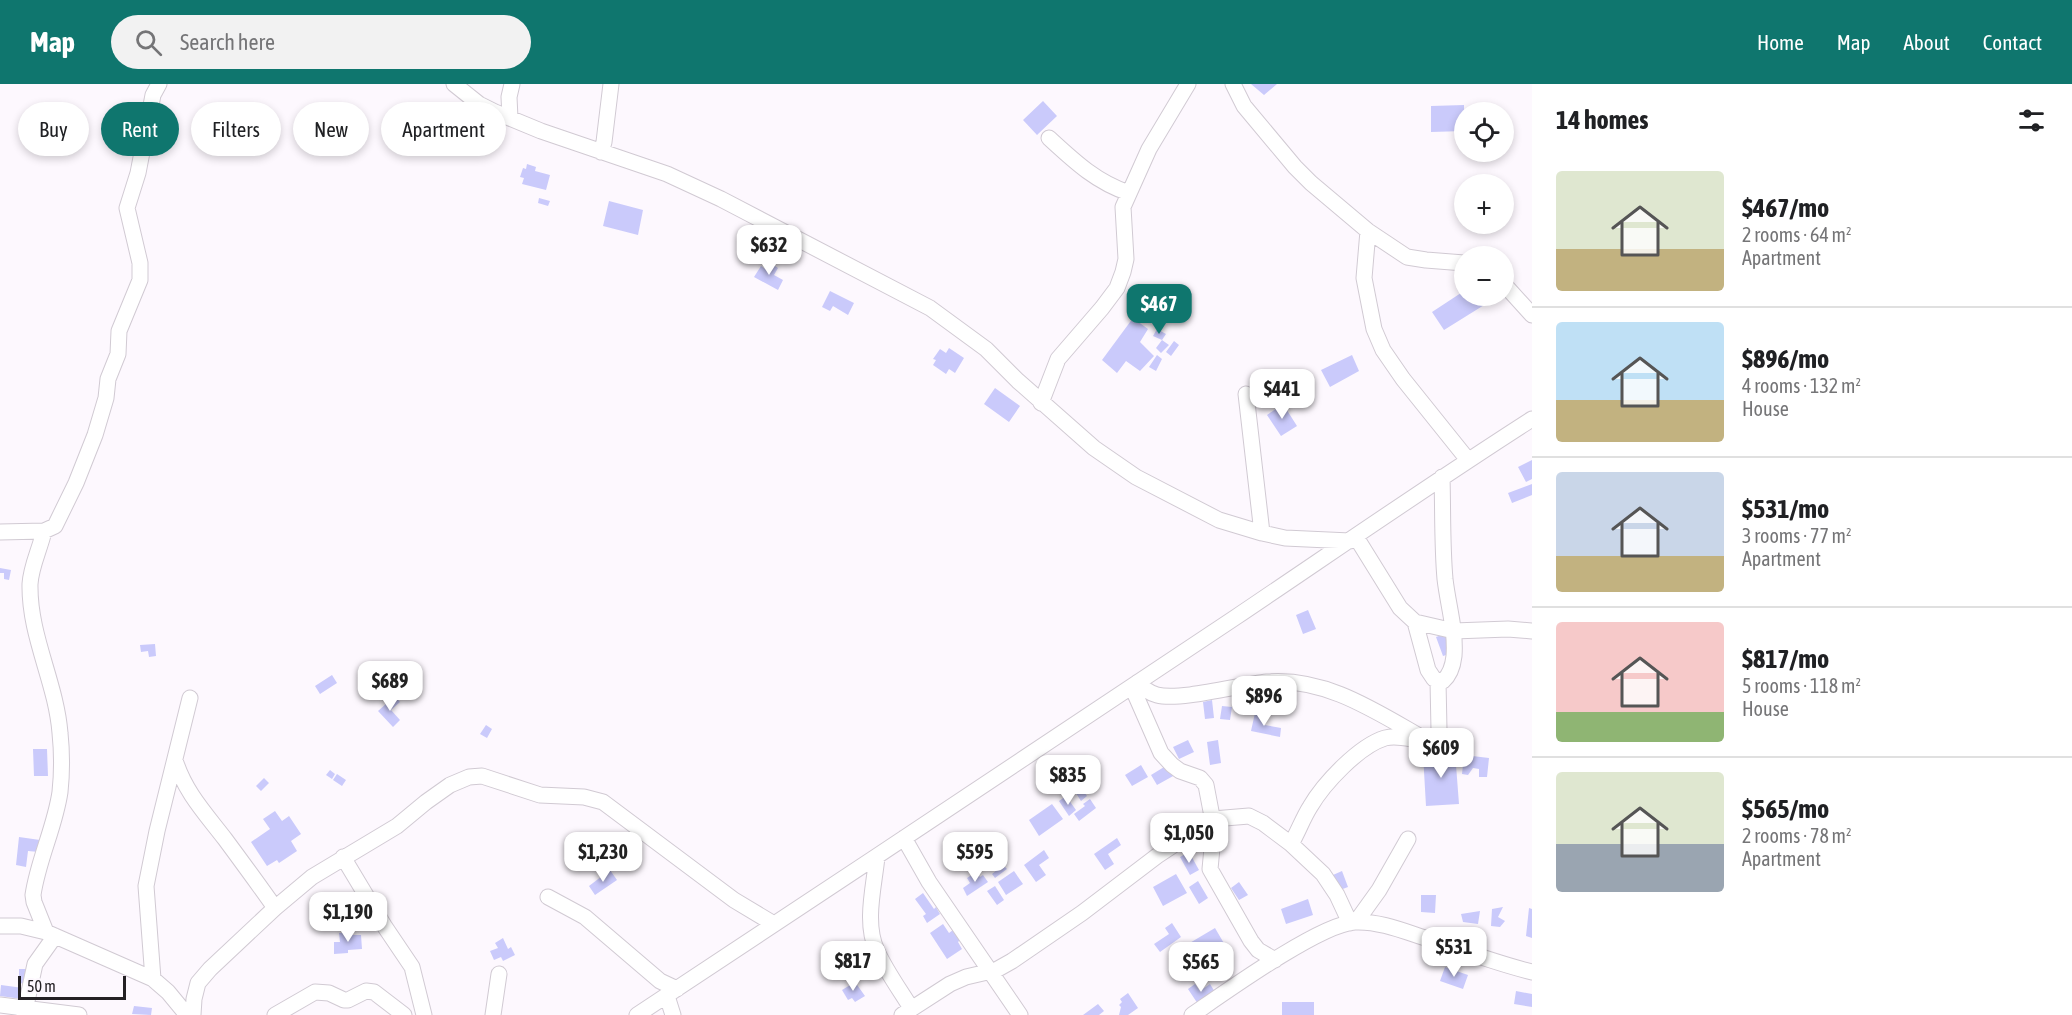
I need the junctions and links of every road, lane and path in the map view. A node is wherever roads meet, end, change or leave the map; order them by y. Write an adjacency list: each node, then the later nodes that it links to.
1 (159, 84): 20 (street)
2 (454, 84): 7 (street)
3 (512, 84): 7 (street)
4 (610, 84): 9 (street)
5 (1188, 84): 10 (street)
6 (1233, 84): 11 (street)
7 (510, 118): 9 (street)
8 (1050, 138): 10 (street)
9 (601, 152): 16 (street)
10 (1129, 193): 16 (street)
11 (1368, 231): 12 (street); 18 (street)
12 (1454, 262)
13 (1514, 295): 14 (street)
14 (1532, 315)
15 (1246, 394): 22 (street)
16 (1041, 403): 22 (street)
17 (1532, 419): 18 (street)
18 (1468, 460): 19 (street)
19 (1442, 477): 23 (street); 25 (street)
20 (44, 531): 21 (street); 43 (street)
21 (0, 532)
22 (1262, 533): 23 (street)
23 (1353, 539): 24 (street); 28 (street)
24 (1415, 622): 25 (street); 27 (street)
25 (1454, 631): 26 (street); 27 (street)
26 (1532, 631)
27 (1438, 681): 30 (street)
28 (1135, 684): 30 (street); 32 (street); 33 (street)
29 (190, 698): 31 (street)
30 (1428, 741): 35 (street)
31 (175, 760): 39 (street); 48 (street)
32 (1213, 819): 35 (street); 44 (street); 45 (street)
33 (904, 838): 37 (street); 45 (street)
34 (1408, 839): 40 (street)
35 (1292, 844): 40 (street)
36 (343, 857): 39 (street); 42 (street); 58 (street)
37 (877, 857): 42 (street); 52 (street)
38 (548, 897): 49 (street)
39 (275, 908): 55 (street)
40 (1353, 923): 44 (street); 46 (street)
41 (0, 924): 43 (street)
42 (774, 924): 49 (street)
43 (50, 934): 48 (street); 51 (street)
44 (1275, 960): 63 (street)
45 (992, 971): 52 (street); 62 (street)
46 (1532, 972)
47 (499, 974): 59 (street)
48 (153, 979): 54 (street)
49 (672, 992): 60 (street); 61 (street)
50 (0, 1005): 51 (street)
51 (25, 1012): 53 (street)
52 (907, 1012)
53 (79, 1015)
54 (187, 1015)
55 (193, 1015)
56 (274, 1015): 57 (street)
57 (404, 1015)
58 (424, 1015)
59 (493, 1015)
60 (637, 1015)
61 (674, 1015)
62 (1020, 1015)
63 (1192, 1015)

